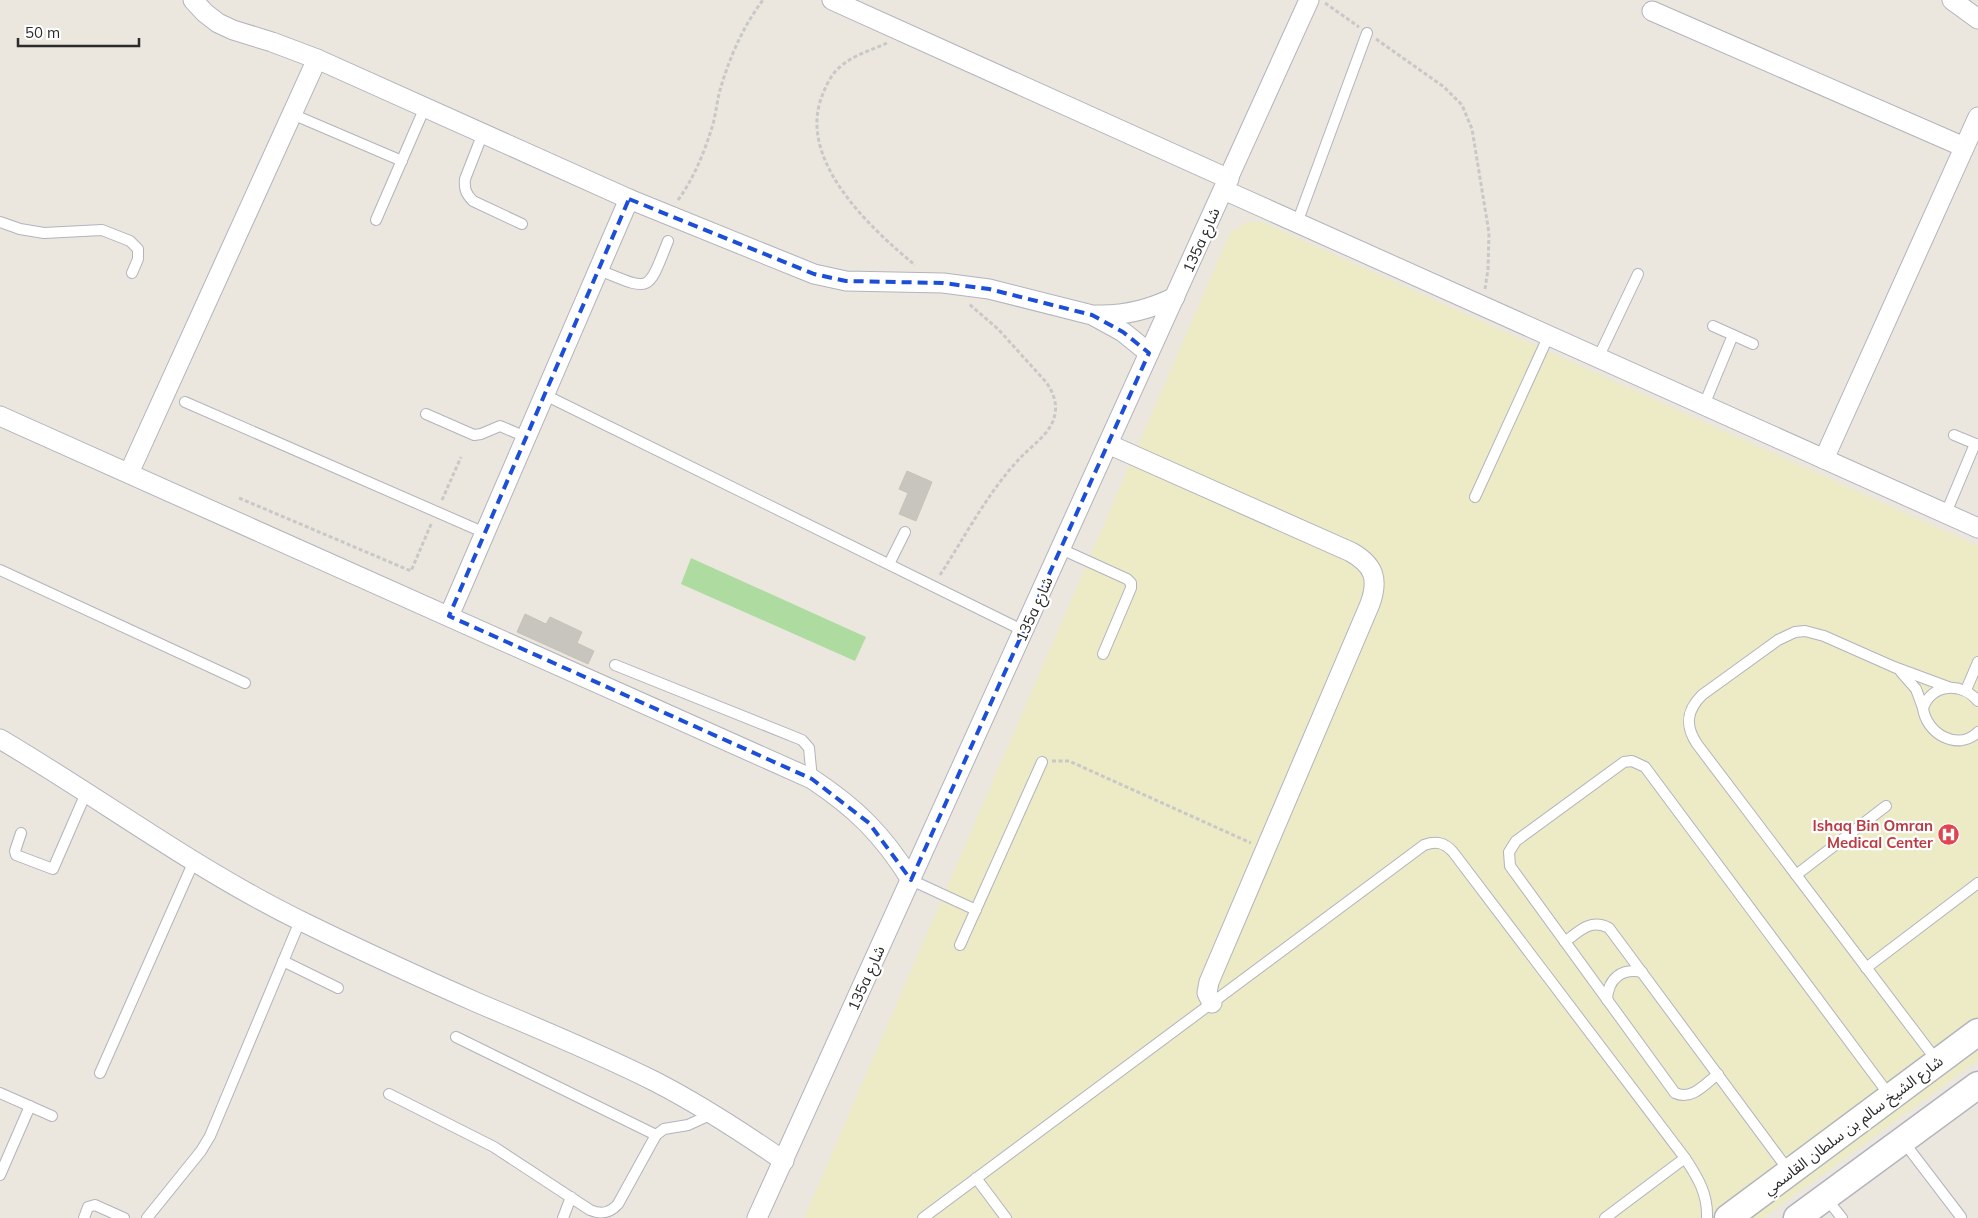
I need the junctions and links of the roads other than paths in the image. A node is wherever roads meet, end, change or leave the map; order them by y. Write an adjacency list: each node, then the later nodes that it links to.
1 (194, 0): 8 (street)
2 (832, 0): 15 (street)
3 (1309, 0): 15 (street, 135a شارع)
4 (1952, 0): 6 (street)
5 (1652, 11): 13 (street)
6 (1978, 19)
7 (1368, 33): 19 (lane)
8 (317, 58): 9 (street); 10 (street)
9 (425, 107): 12 (street); 14 (lane)
10 (292, 114): 14 (lane); 43 (street)
11 (1978, 117): 13 (street)
12 (483, 133): 16 (street); 20 (lane)
13 (1964, 148): 42 (street)
14 (402, 161): 17 (lane)
15 (1226, 184): 19 (street); 25 (street, 135a شارع)
16 (630, 198): 22 (street); 26 (street)
17 (376, 220)
18 (0, 222): 23 (lane)
19 (1297, 222): 29 (street)
20 (522, 224)
21 (668, 241): 22 (lane)
22 (599, 270): 33 (street)
23 (132, 273)
24 (1638, 274): 32 (lane)
25 (1175, 297): 26 (street); 31 (street, 135a شارع)
26 (1092, 315): 31 (street)
27 (1713, 326): 28 (lane)
28 (1733, 335): 30 (lane); 35 (lane)
29 (1549, 336): 32 (street); 44 (lane)
30 (1753, 344)
31 (1150, 353): 40 (street, 135a شارع)
32 (1598, 358): 35 (street)
33 (545, 395): 39 (street); 50 (lane)
34 (185, 402): 48 (lane)
35 (1704, 405): 42 (street)
36 (426, 414): 39 (lane)
37 (0, 416): 43 (street)
38 (1954, 435): 41 (lane)
39 (526, 437): 48 (street)
40 (1108, 444): 49 (street, 135a شارع); 83 (street)
41 (1976, 445): 45 (lane)
42 (1824, 459): 45 (street)
43 (129, 473): 52 (street)
44 (1475, 497)
45 (1946, 513): 46 (street)
46 (1978, 528)
47 (906, 532): 50 (lane)
48 (485, 533): 52 (street)
49 (1061, 549): 53 (street, 135a شارع); 54 (lane)
50 (888, 564): 53 (lane)
51 (0, 570): 58 (lane)
52 (449, 616): 66 (street)
53 (1024, 631): 72 (street, 135a شارع)
54 (1103, 654)
55 (1978, 662): 60 (lane)
56 (615, 665): 66 (lane)
57 (1894, 667): 59 (lane); 62 (lane); 71 (lane)
58 (246, 683)
59 (1948, 687): 60 (lane); 62 (lane)
60 (1966, 690): 61 (lane)
61 (1978, 700)
62 (1923, 708): 63 (lane)
63 (1978, 732)
64 (0, 739): 67 (street)
65 (1042, 762): 74 (lane)
66 (812, 779): 72 (street)
67 (86, 793): 69 (lane); 70 (street)
68 (1886, 806): 71 (lane)
69 (22, 833)
70 (194, 862): 75 (street); 87 (lane)
71 (1796, 876): 79 (lane)
72 (911, 880): 74 (lane); 99 (street, 135a شارع)
73 (1978, 883): 79 (lane)
74 (976, 910): 77 (lane)
75 (300, 921): 78 (lane); 94 (street)
76 (1565, 942): 80 (lane); 82 (lane); 92 (lane)
77 (960, 945)
78 (283, 961): 81 (lane); 108 (lane)
79 (1866, 968): 86 (lane)
80 (1642, 972): 82 (lane); 88 (lane)
81 (338, 988)
82 (1607, 1000): 88 (lane)
83 (1212, 1003): 98 (lane); 102 (lane)
84 (1978, 1032): 86 (street, شارع الشيخ سالم بن سلطان القاسمي)
85 (456, 1037): 96 (lane)
86 (1937, 1062): 92 (street, شارع الشيخ سالم بن سلطان القاسمي)
87 (100, 1073)
88 (1718, 1074): 100 (lane)
89 (1978, 1084): 97 (street)
90 (0, 1092): 93 (lane)
91 (389, 1094): 103 (lane)
92 (1890, 1097): 100 (street, شارع الشيخ سالم بن سلطان القاسمي)
93 (30, 1106): 95 (lane); 101 (lane)
94 (712, 1114): 96 (lane); 99 (street)
95 (52, 1116)
96 (656, 1135): 103 (lane)
97 (1902, 1140): 104 (street); 105 (lane)
98 (1685, 1158): 113 (lane); 114 (lane)
99 (784, 1160): 110 (street, 135a شارع)
100 (1790, 1172): 115 (street, شارع الشيخ سالم بن سلطان القاسمي)
101 (0, 1175)
102 (976, 1178): 111 (lane); 112 (lane)
103 (571, 1197): 109 (lane)
104 (1826, 1197): 116 (street); 117 (lane)
105 (1961, 1217)
106 (84, 1218): 107 (lane)
107 (124, 1218)
108 (147, 1218)
109 (563, 1218)
110 (757, 1218)
111 (922, 1218)
112 (1006, 1218)
113 (1605, 1218)
114 (1707, 1218)
115 (1728, 1218)
116 (1797, 1218)
117 (1842, 1218)

